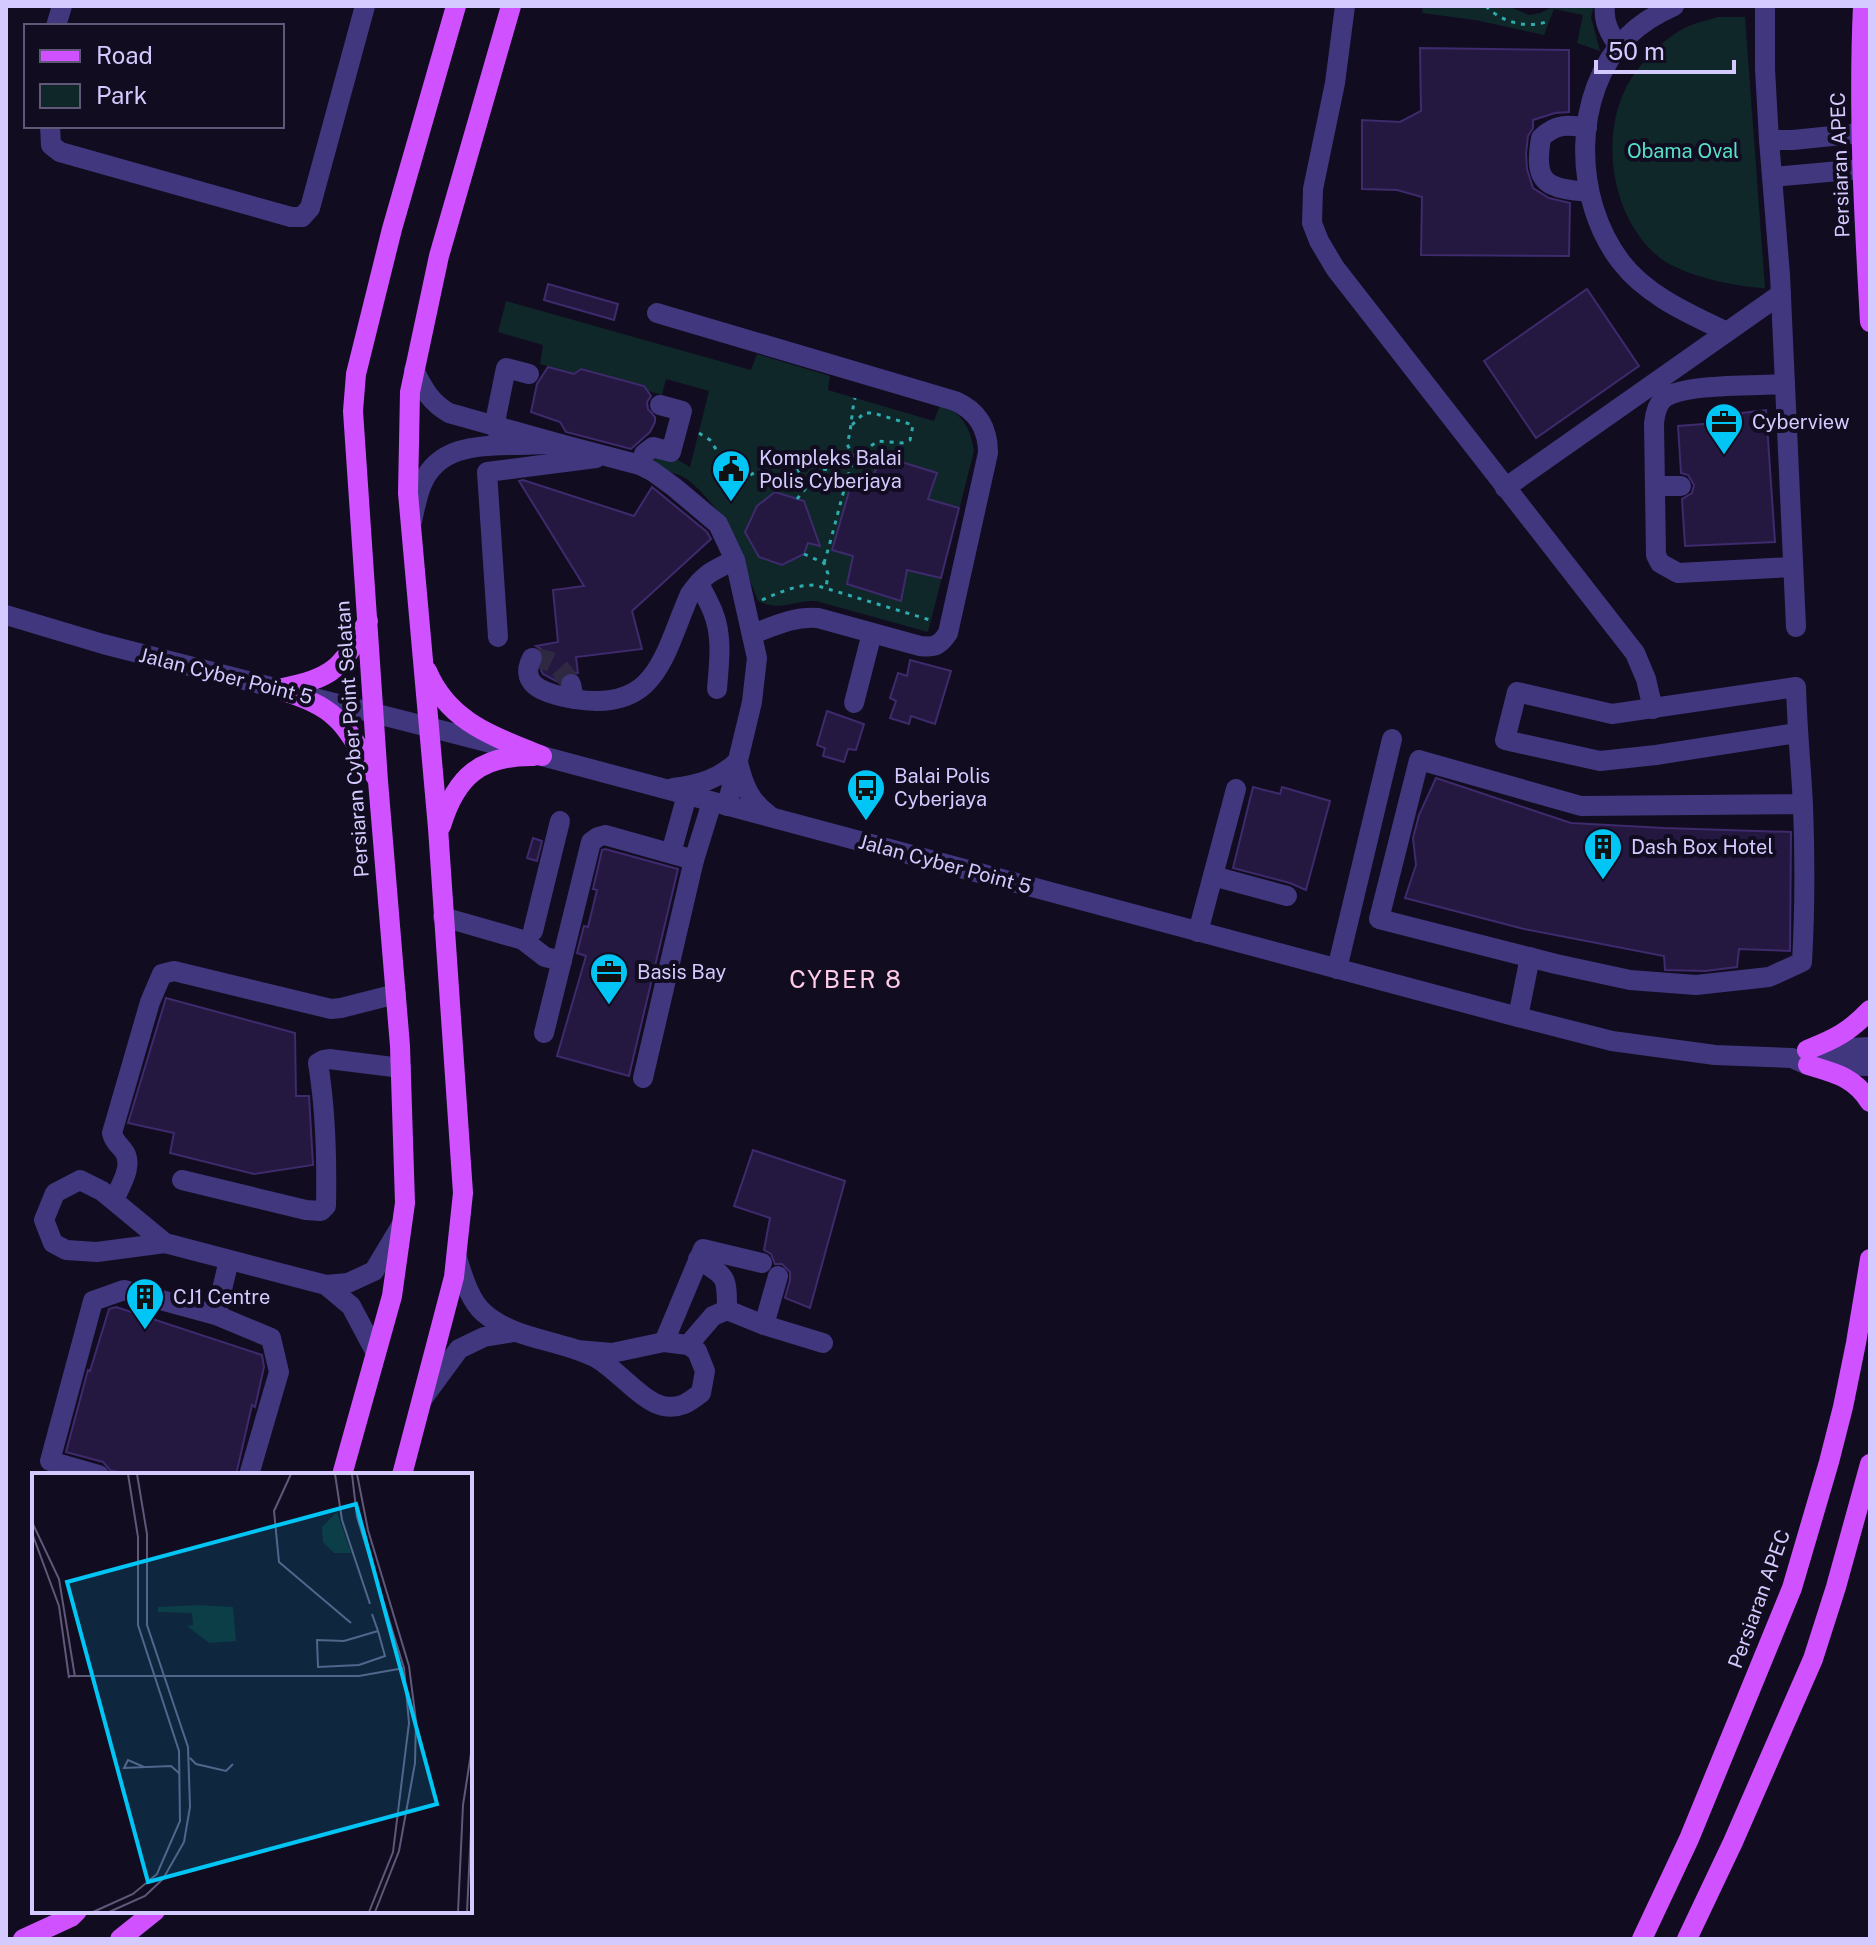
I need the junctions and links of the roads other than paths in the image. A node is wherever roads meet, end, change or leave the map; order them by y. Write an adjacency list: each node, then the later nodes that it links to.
1 (365, 6): 10 (street)
2 (456, 6): 37 (main road, Persiaran Cyber Point Selatan)
3 (511, 6): 21 (main road)
4 (1345, 6): 31 (street)
5 (1605, 6): 9 (street)
6 (1674, 6): 9 (street)
7 (1765, 6): 13 (street)
8 (1863, 6): 12 (main road, Persiaran APEC)
9 (1619, 47): 11 (street)
10 (50, 128)
11 (1587, 128): 16 (street); 16 (street)
12 (1861, 133): 13 (street); 14 (main road, Persiaran APEC)
13 (1769, 140): 15 (street)
14 (1866, 168): 15 (street); 19 (main road, Persiaran APEC)
15 (1772, 177): 17 (street)
16 (1589, 192): 20 (street)
17 (1781, 294): 20 (street); 23 (street)
18 (657, 313): 40 (street)
19 (1870, 322)
20 (1727, 332): 31 (street)
21 (414, 370): 25 (street); 32 (main road)
22 (529, 374): 25 (street)
23 (1785, 384): 29 (street); 34 (street)
24 (660, 405): 27 (street)
25 (498, 436): 26 (street); 28 (street); 32 (street)
26 (608, 457): 27 (street); 28 (street)
27 (640, 465): 33 (street)
28 (506, 469): 42 (street)
29 (1655, 486): 30 (street); 34 (street)
30 (1681, 486)
31 (1505, 488): 49 (street)
32 (411, 526): 45 (main road)
33 (735, 560): 35 (street); 41 (street)
34 (1792, 567): 39 (street)
35 (699, 583): 44 (street); 47 (street)
36 (6, 615): 43 (street, Jalan Cyber Point 5)
37 (368, 621): 46 (main road); 50 (main road, Persiaran Cyber Point Selatan)
38 (6, 624): 43 (street, Jalan Cyber Point 5)
39 (1796, 627)
40 (872, 633): 41 (street); 48 (street)
41 (753, 634): 55 (street)
42 (498, 637)
43 (103, 644): 46 (street, Jalan Cyber Point 5)
44 (532, 658)
45 (421, 659): 51 (main road); 54 (main road)
46 (278, 689): 50 (street, Jalan Cyber Point 5); 56 (main road)
47 (717, 689)
48 (854, 703)
49 (1653, 709): 52 (street); 52 (street)
50 (374, 713): 51 (street, Jalan Cyber Point 5); 56 (main road, Persiaran Cyber Point Selatan)
51 (429, 727): 54 (street, Jalan Cyber Point 5); 64 (main road)
52 (1797, 733): 61 (street)
53 (1392, 739): 75 (street)
54 (542, 756): 57 (street, Jalan Cyber Point 5); 64 (main road)
55 (738, 761): 57 (street); 60 (street); 62 (street)
56 (378, 781): 76 (main road, Persiaran Cyber Point Selatan)
57 (665, 789): 59 (street, Jalan Cyber Point 5)
58 (1236, 789): 67 (street)
59 (687, 795): 60 (street, Jalan Cyber Point 5); 65 (street)
60 (719, 804): 62 (street, Jalan Cyber Point 5); 66 (street)
61 (1803, 804): 73 (street); 73 (street)
62 (772, 818): 71 (street, Jalan Cyber Point 5)
63 (560, 821): 72 (street)
64 (438, 836): 69 (main road)
65 (671, 853): 66 (street); 70 (street)
66 (694, 860): 84 (street)
67 (1213, 876): 68 (street); 71 (street)
68 (1287, 896)
69 (443, 917): 72 (street); 90 (main road)
70 (570, 928): 72 (street); 74 (street)
71 (1198, 932): 75 (street, Jalan Cyber Point 5)
72 (528, 935): 74 (street)
73 (1530, 957): 78 (street)
74 (562, 961): 79 (street)
75 (1337, 969): 78 (street, Jalan Cyber Point 5)
76 (396, 994): 83 (main road, Persiaran Cyber Point Selatan); 87 (street)
77 (1870, 1010): 81 (main road)
78 (1518, 1017): 81 (street, Jalan Cyber Point 5)
79 (544, 1033)
80 (1870, 1047): 81 (street, Jalan Cyber Point 5)
81 (1803, 1058): 82 (street, Jalan Cyber Point 5); 85 (main road)
82 (1870, 1066)
83 (401, 1068): 86 (street); 88 (main road, Persiaran Cyber Point Selatan)
84 (643, 1078)
85 (1870, 1102)
86 (182, 1180)
87 (114, 1200): 89 (street); 89 (street)
88 (403, 1222): 94 (street); 103 (main road, Persiaran Cyber Point Selatan)
89 (165, 1243): 93 (street)
90 (457, 1258): 98 (street); 104 (main road)
91 (698, 1259): 95 (street); 97 (street); 99 (street)
92 (1870, 1259): 114 (main road, Persiaran APEC)
93 (229, 1260): 94 (street); 96 (street)
94 (326, 1285): 103 (street)
95 (727, 1310): 97 (street); 101 (street)
96 (216, 1315): 106 (street); 107 (street)
97 (764, 1325): 100 (street)
98 (514, 1332): 102 (street); 104 (street)
99 (664, 1342): 101 (street); 102 (street)
100 (823, 1343)
101 (688, 1345): 102 (street)
102 (577, 1350)
103 (376, 1353): 108 (main road, Persiaran Cyber Point Selatan)
104 (423, 1398): 109 (main road)
105 (1870, 1464): 115 (main road)
106 (92, 1473)
107 (250, 1473)
108 (343, 1473)
109 (403, 1473)
110 (75, 1913): 112 (main road)
111 (152, 1913): 113 (main road)
112 (23, 1939)
113 (120, 1939)
114 (1642, 1939)
115 (1687, 1939)

